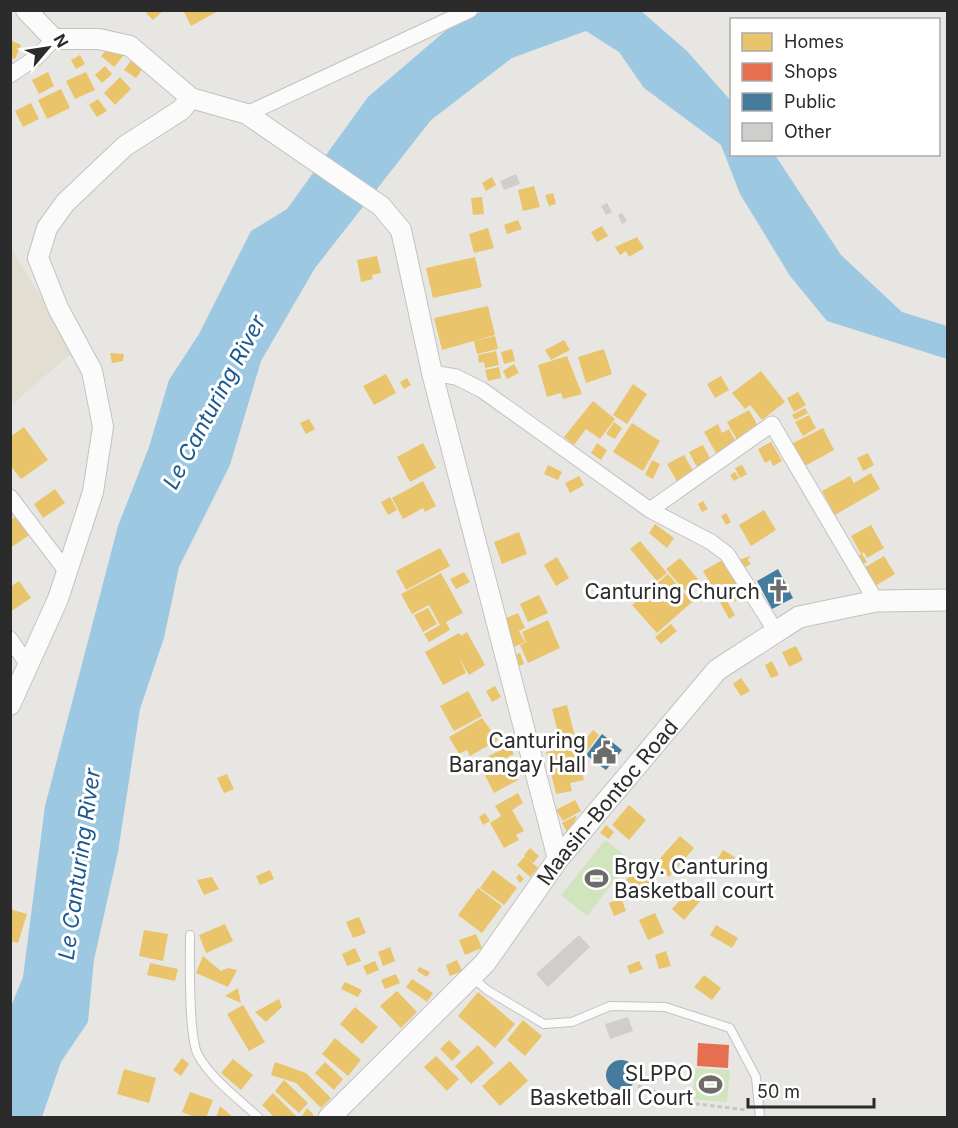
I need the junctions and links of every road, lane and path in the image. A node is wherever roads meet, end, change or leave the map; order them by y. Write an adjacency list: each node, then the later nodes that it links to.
1 (26, 10): 3 (street)
2 (470, 10): 6 (street)
3 (54, 39): 4 (street); 5 (street)
4 (10, 75)
5 (191, 98): 6 (street); 10 (street)
6 (247, 114): 7 (street)
7 (432, 374): 9 (street); 17 (street)
8 (10, 497): 10 (street)
9 (650, 510): 12 (street); 13 (street)
10 (67, 572): 15 (street)
11 (948, 600): 12 (main road, Maasin-Bontoc Road)
12 (876, 601): 13 (main road, Maasin-Bontoc Road)
13 (775, 630): 17 (main road, Maasin-Bontoc Road)
14 (10, 639): 15 (street)
15 (28, 665): 16 (street)
16 (10, 705)
17 (558, 859): 19 (main road, Maasin-Bontoc Road)
18 (190, 935): 22 (lane)
19 (471, 976): 21 (lane); 23 (main road, Maasin-Bontoc Road)
20 (638, 1086): 21 (path)
21 (760, 1114)
22 (259, 1118)
23 (329, 1118)

